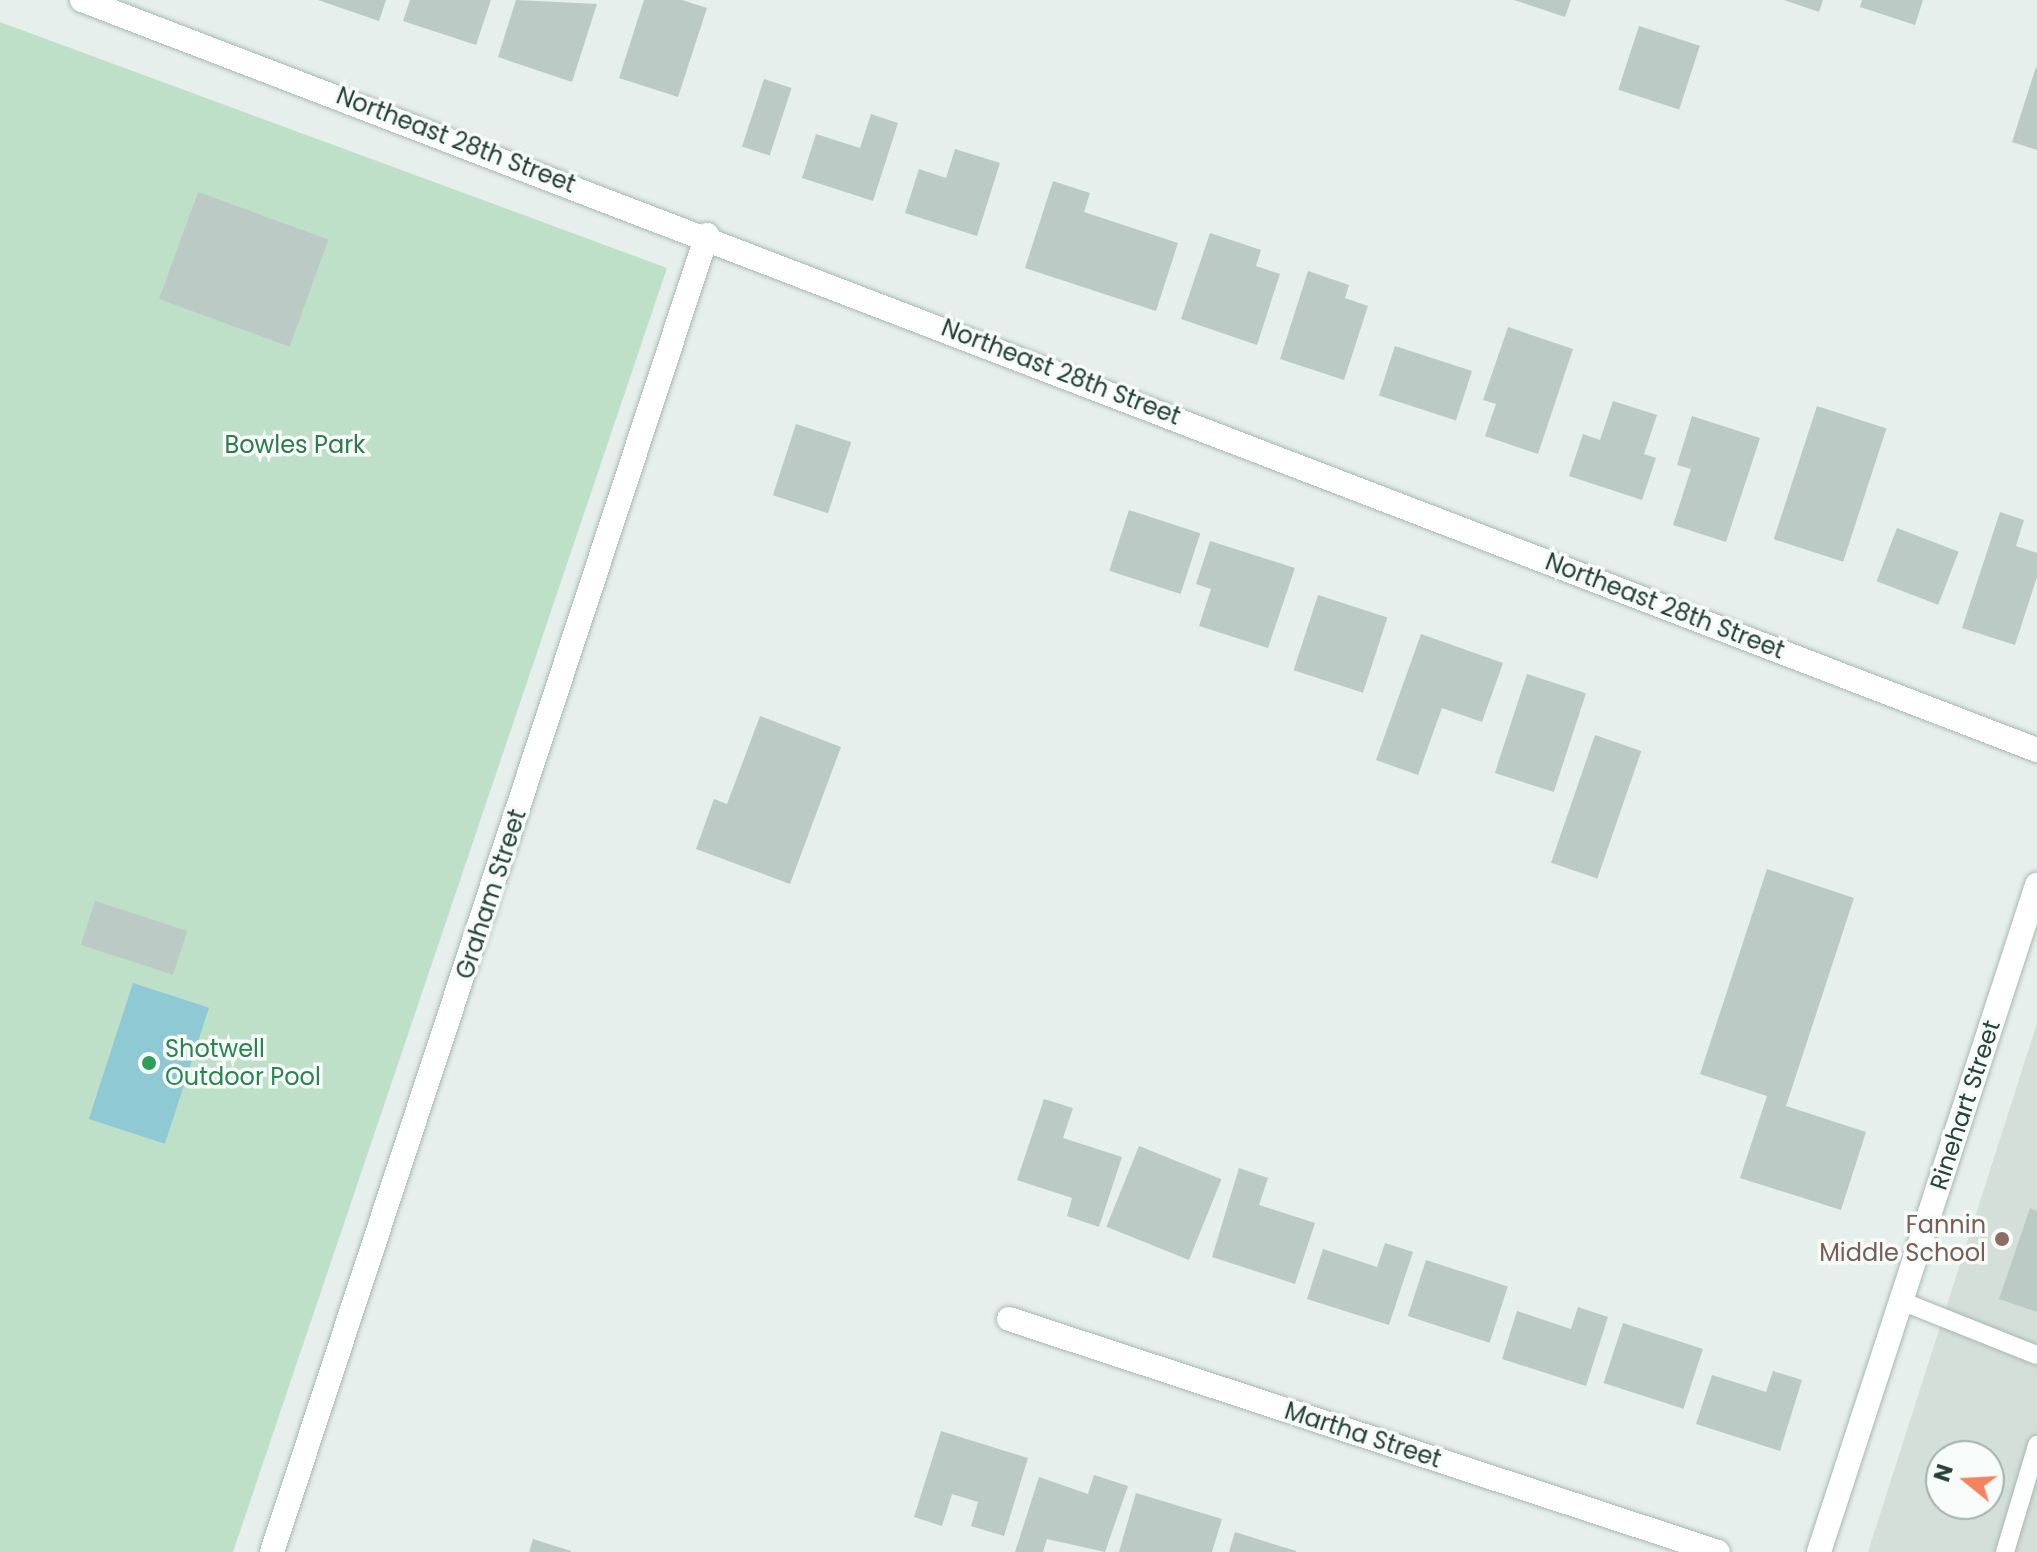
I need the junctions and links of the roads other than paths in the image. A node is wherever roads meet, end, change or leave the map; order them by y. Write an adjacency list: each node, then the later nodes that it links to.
1 (82, 0): 2 (street, Northeast 28th Street)
2 (131, 8): 3 (street, Northeast 28th Street)
3 (707, 235): 4 (street, Northeast 28th Street); 10 (street, Graham Street)
4 (2037, 750)
5 (2037, 885): 6 (street, Rinehart Street)
6 (1901, 1301): 8 (lane); 12 (street, Rinehart Street)
7 (1009, 1319): 11 (street, Martha Street)
8 (2037, 1355)
9 (2037, 1445): 13 (lane)
10 (272, 1552)
11 (1718, 1552)
12 (1819, 1552)
13 (2005, 1552)

